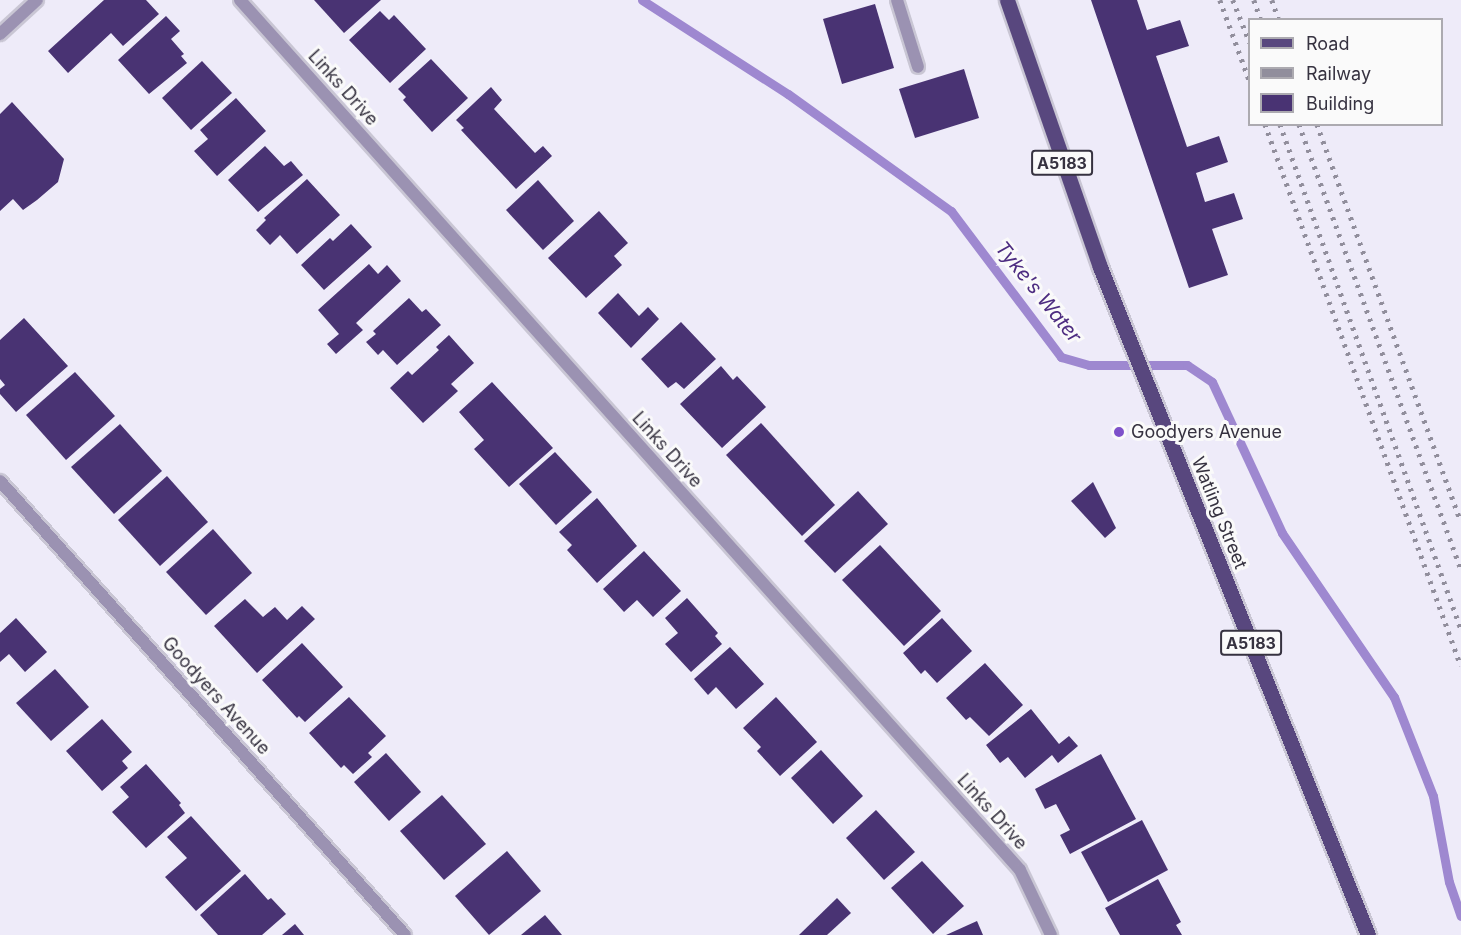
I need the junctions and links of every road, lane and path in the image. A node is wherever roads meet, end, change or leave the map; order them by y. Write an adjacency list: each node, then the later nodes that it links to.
1 (37, 0): 5 (street)
2 (240, 0): 9 (street, Links Drive)
3 (897, 0): 6 (street)
4 (1007, 0): 10 (main road, Watling Street / A5183)
5 (0, 34)
6 (918, 67)
7 (0, 481): 8 (street, Goodyers Avenue)
8 (405, 935)
9 (1052, 935)
10 (1368, 935)

